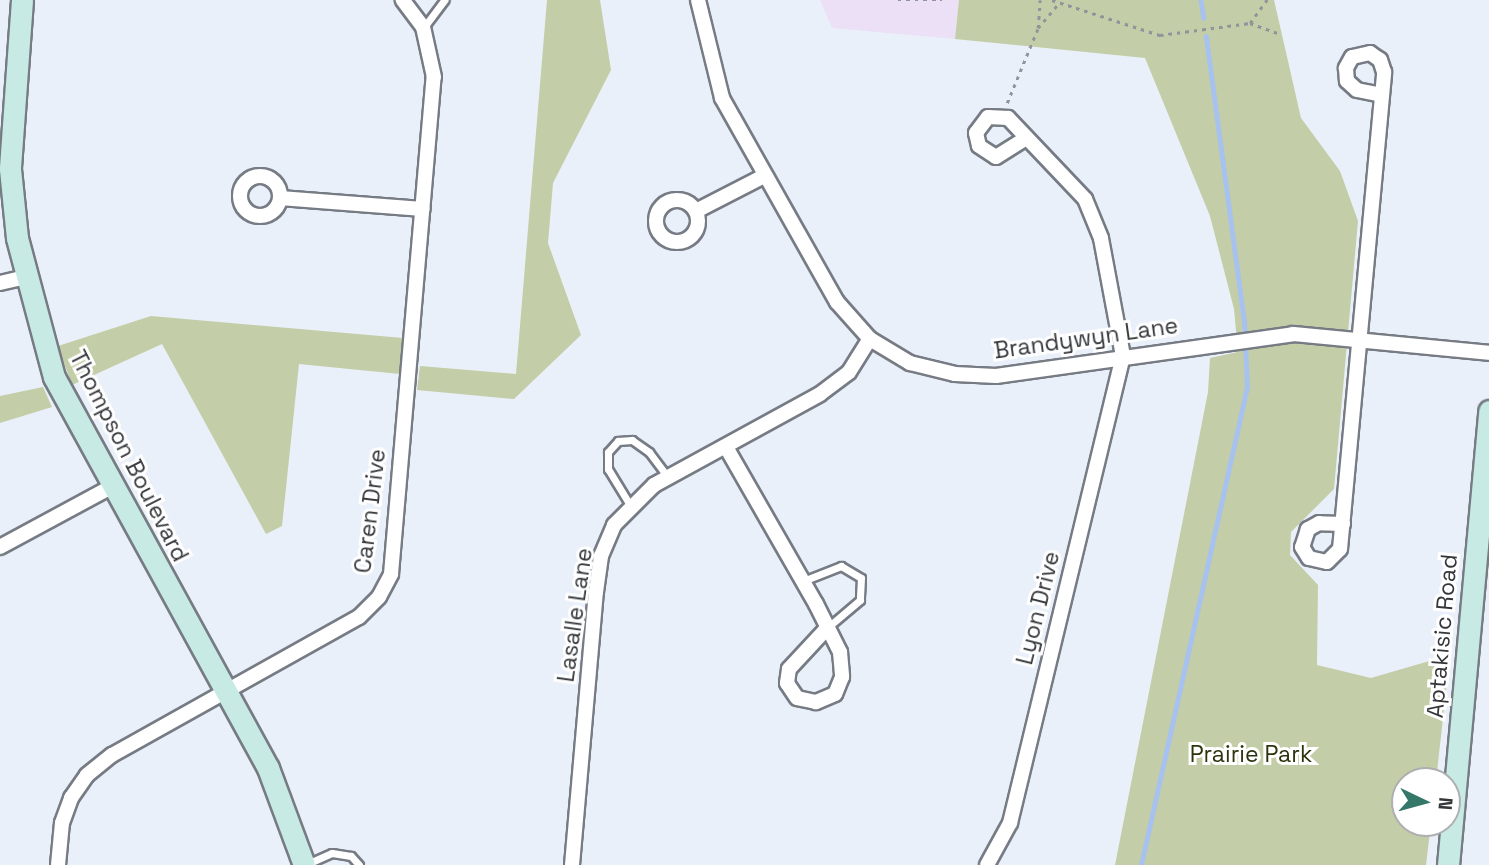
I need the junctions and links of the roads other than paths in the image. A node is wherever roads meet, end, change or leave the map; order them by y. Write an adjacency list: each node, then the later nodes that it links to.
1 (22, 0): 12 (street, Thompson Boulevard)
2 (403, 0): 5 (street, Caren Drive)
3 (444, 0): 5 (lane)
4 (698, 0): 8 (street, Brandywyn Lane)
5 (423, 27): 10 (street, Caren Drive)
6 (1381, 95): 15 (street)
7 (1027, 138): 7 (street); 17 (street)
8 (764, 176): 11 (street); 14 (street, Brandywyn Lane)
9 (280, 198): 10 (street)
10 (423, 209): 27 (street, Caren Drive)
11 (696, 211)
12 (26, 277): 13 (street); 21 (street, Thompson Boulevard)
13 (0, 283)
14 (870, 339): 17 (street, Brandywyn Lane); 19 (street, Lasalle Lane)
15 (1360, 342): 16 (street, Brandywyn Lane); 17 (street, Brandywyn Lane); 23 (street)
16 (1489, 353)
17 (1123, 356): 32 (street, Lyon Drive)
18 (1489, 411): 33 (street, Aptakisic Road)
19 (726, 447): 20 (street, Lasalle Lane); 25 (street)
20 (668, 478): 22 (street, Lasalle Lane); 22 (lane)
21 (111, 487): 24 (street); 27 (street, Thompson Boulevard)
22 (630, 505): 31 (street, Lasalle Lane)
23 (1343, 524)
24 (0, 548)
25 (803, 581): 26 (street); 26 (lane)
26 (828, 627): 26 (street)
27 (224, 692): 28 (street, Caren Drive); 29 (street, Thompson Boulevard)
28 (58, 865)
29 (304, 865): 30 (lane)
30 (359, 865)
31 (572, 865)
32 (987, 865)
33 (1448, 865)

